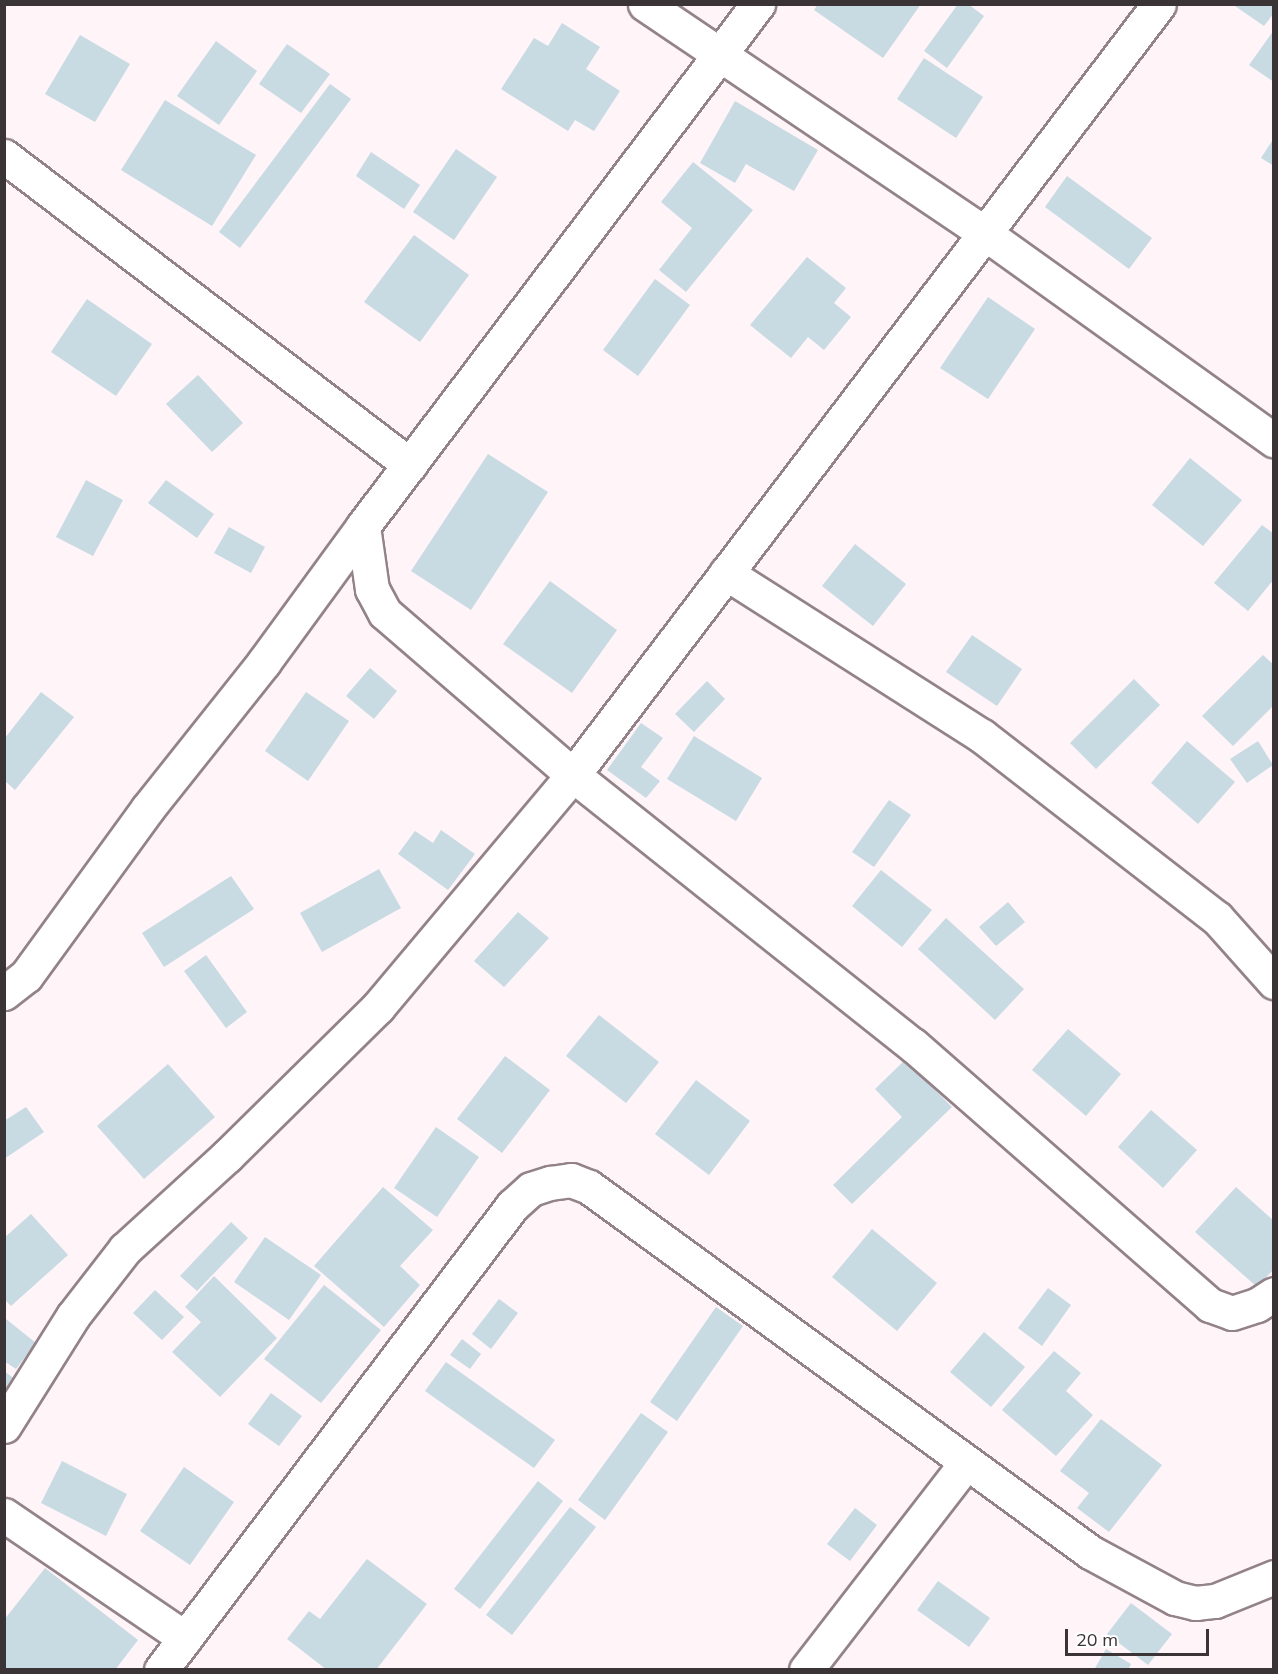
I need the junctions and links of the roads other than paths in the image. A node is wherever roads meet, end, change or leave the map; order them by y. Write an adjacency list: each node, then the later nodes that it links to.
1 (645, 4): 4 (street)
2 (758, 4): 4 (street)
3 (1159, 4): 6 (street)
4 (720, 56): 6 (street); 8 (street)
5 (4, 156): 8 (street)
6 (983, 232): 7 (street); 10 (street)
7 (1274, 440)
8 (410, 465): 9 (street)
9 (363, 526): 11 (street); 13 (street)
10 (726, 573): 11 (street); 12 (street)
11 (573, 775): 14 (street); 15 (street)
12 (1274, 982)
13 (4, 993)
14 (1274, 1294)
15 (4, 1426)
16 (966, 1463): 18 (street); 19 (street); 21 (street)
17 (4, 1515): 19 (street)
18 (1274, 1577)
19 (185, 1638): 20 (street)
20 (161, 1670)
21 (806, 1670)

